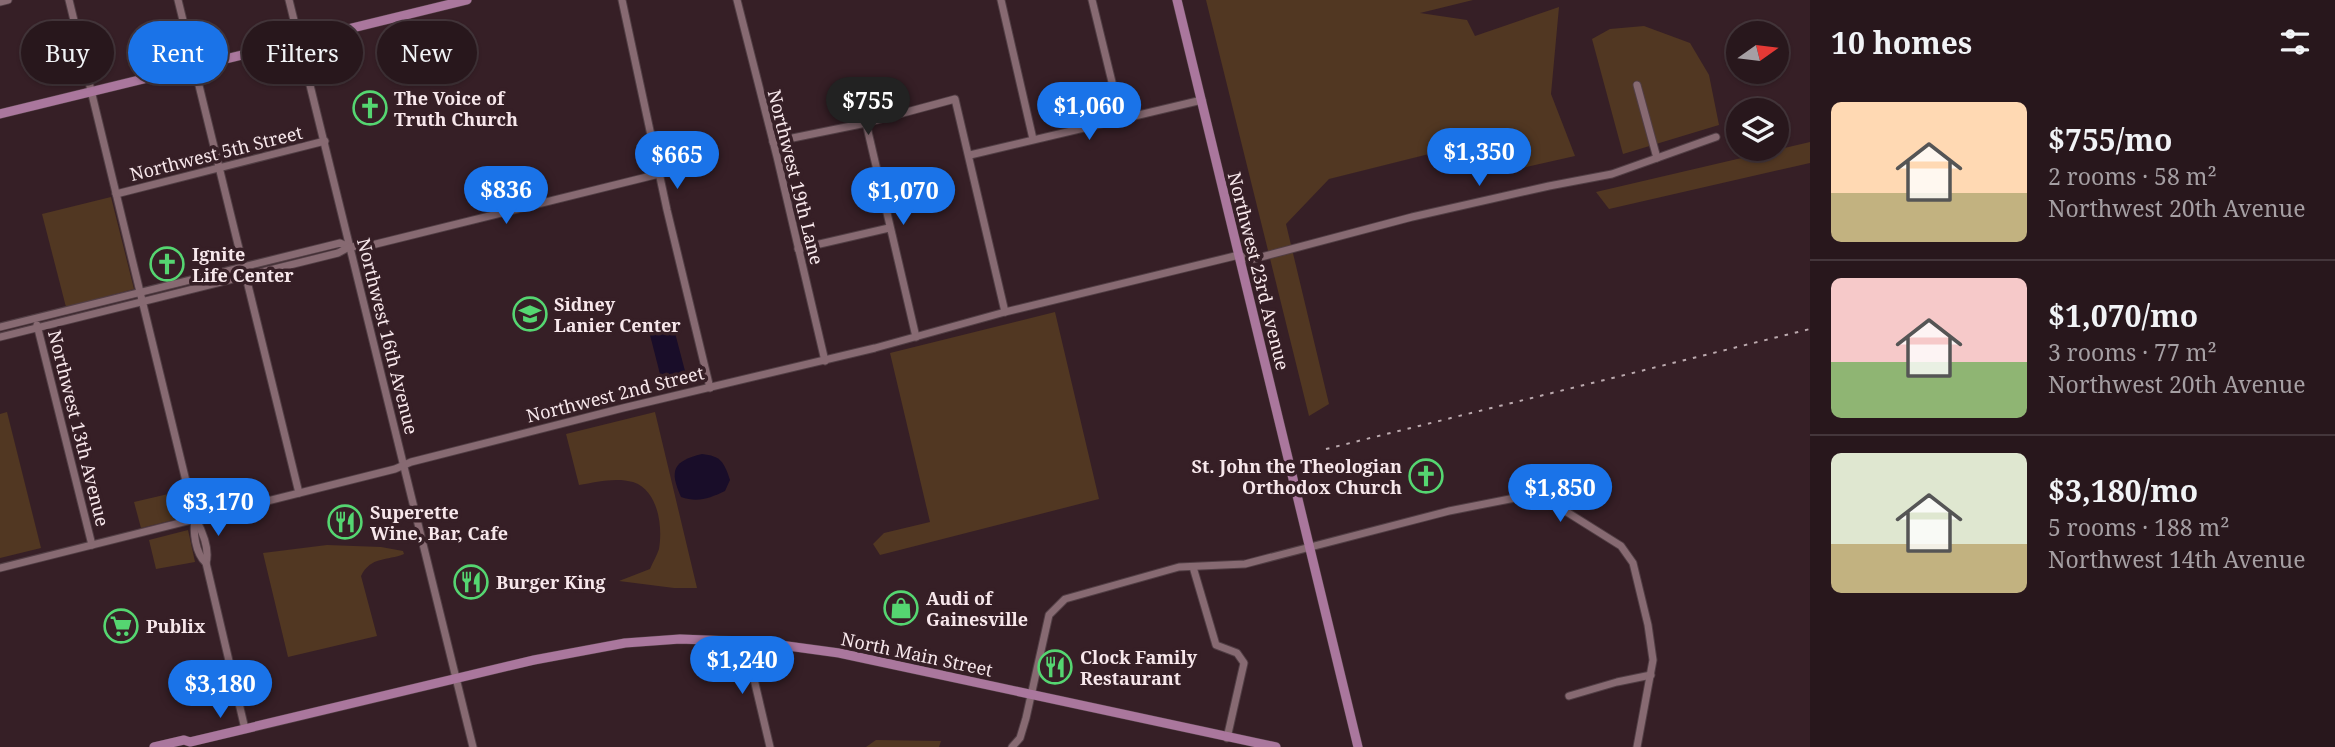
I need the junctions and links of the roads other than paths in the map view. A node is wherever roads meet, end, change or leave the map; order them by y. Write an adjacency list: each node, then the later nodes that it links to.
1 (8, 0): 11 (street)
2 (69, 0): 19 (street)
3 (178, 0): 12 (street)
4 (289, 0): 13 (street, Northwest 16th Avenue)
5 (467, 0): 14 (main road)
6 (622, 0): 31 (street)
7 (737, 0): 27 (street, Northwest 19th Lane)
8 (1001, 0): 25 (street)
9 (1092, 0): 22 (street)
10 (1177, 0): 20 (main road, Northwest 23rd Avenue)
11 (0, 2)
12 (183, 21)
13 (294, 21)
14 (363, 25)
15 (128, 83): 19 (main road)
16 (199, 84): 30 (street)
17 (310, 84): 26 (street, Northwest 16th Avenue)
18 (1637, 85): 29 (street)
19 (91, 92): 21 (main road); 32 (street)
20 (1202, 100): 22 (street); 36 (main road, Northwest 23rd Avenue)
21 (0, 114)
22 (1121, 119): 25 (street)
23 (866, 123): 27 (street); 28 (street); 33 (street)
24 (1716, 137): 29 (street, Northwest 2nd Street)
25 (1033, 139): 28 (street)
26 (324, 141): 30 (street, Northwest 5th Street); 34 (street, Northwest 16th Avenue)
27 (773, 142): 35 (street, Northwest 19th Lane)
28 (970, 155): 40 (street)
29 (1657, 158): 36 (street, Northwest 2nd Street)
30 (219, 168): 32 (street, Northwest 5th Street); 37 (street)
31 (659, 174): 34 (street); 46 (street)
32 (116, 194): 39 (street)
33 (889, 228): 35 (street); 44 (street)
34 (349, 247): 37 (street); 38 (street); 47 (street, Northwest 16th Avenue)
35 (798, 249): 45 (street, Northwest 19th Lane)
36 (1239, 255): 40 (street, Northwest 2nd Street); 51 (main road, Northwest 23rd Avenue)
37 (243, 266): 38 (street); 39 (street)
38 (246, 277): 39 (street); 48 (street)
39 (142, 297): 41 (street); 49 (street)
40 (1005, 312): 44 (street, Northwest 2nd Street)
41 (37, 323): 42 (street); 43 (street); 50 (street, Northwest 13th Avenue)
42 (0, 327)
43 (0, 337)
44 (916, 337): 45 (street, Northwest 2nd Street)
45 (825, 361): 46 (street, Northwest 2nd Street)
46 (710, 387): 47 (street, Northwest 2nd Street)
47 (404, 465): 48 (street, Northwest 2nd Street); 56 (street, Northwest 16th Avenue)
48 (299, 492): 49 (street, Northwest 2nd Street)
49 (195, 518): 50 (street, Northwest 2nd Street); 59 (street)
50 (92, 545): 53 (street, Northwest 2nd Street)
51 (1310, 548): 52 (street); 55 (street); 67 (main road, Northwest 23rd Avenue)
52 (1193, 567): 57 (street); 60 (street)
53 (0, 568)
54 (758, 642): 56 (main road, North Main Street); 57 (main road, North Main Street); 64 (street)
55 (1651, 675): 58 (street); 68 (street)
56 (457, 679): 59 (main road, North Main Street); 63 (street, Northwest 16th Avenue)
57 (1030, 695): 60 (main road, North Main Street); 65 (street)
58 (1569, 696)
59 (245, 729): 61 (main road, North Main Street)
60 (1227, 738): 66 (main road, North Main Street)
61 (187, 745): 62 (main road, North Main Street)
62 (154, 747)
63 (473, 747)
64 (770, 747)
65 (1012, 747)
66 (1276, 747)
67 (1358, 747)
68 (1637, 747)

